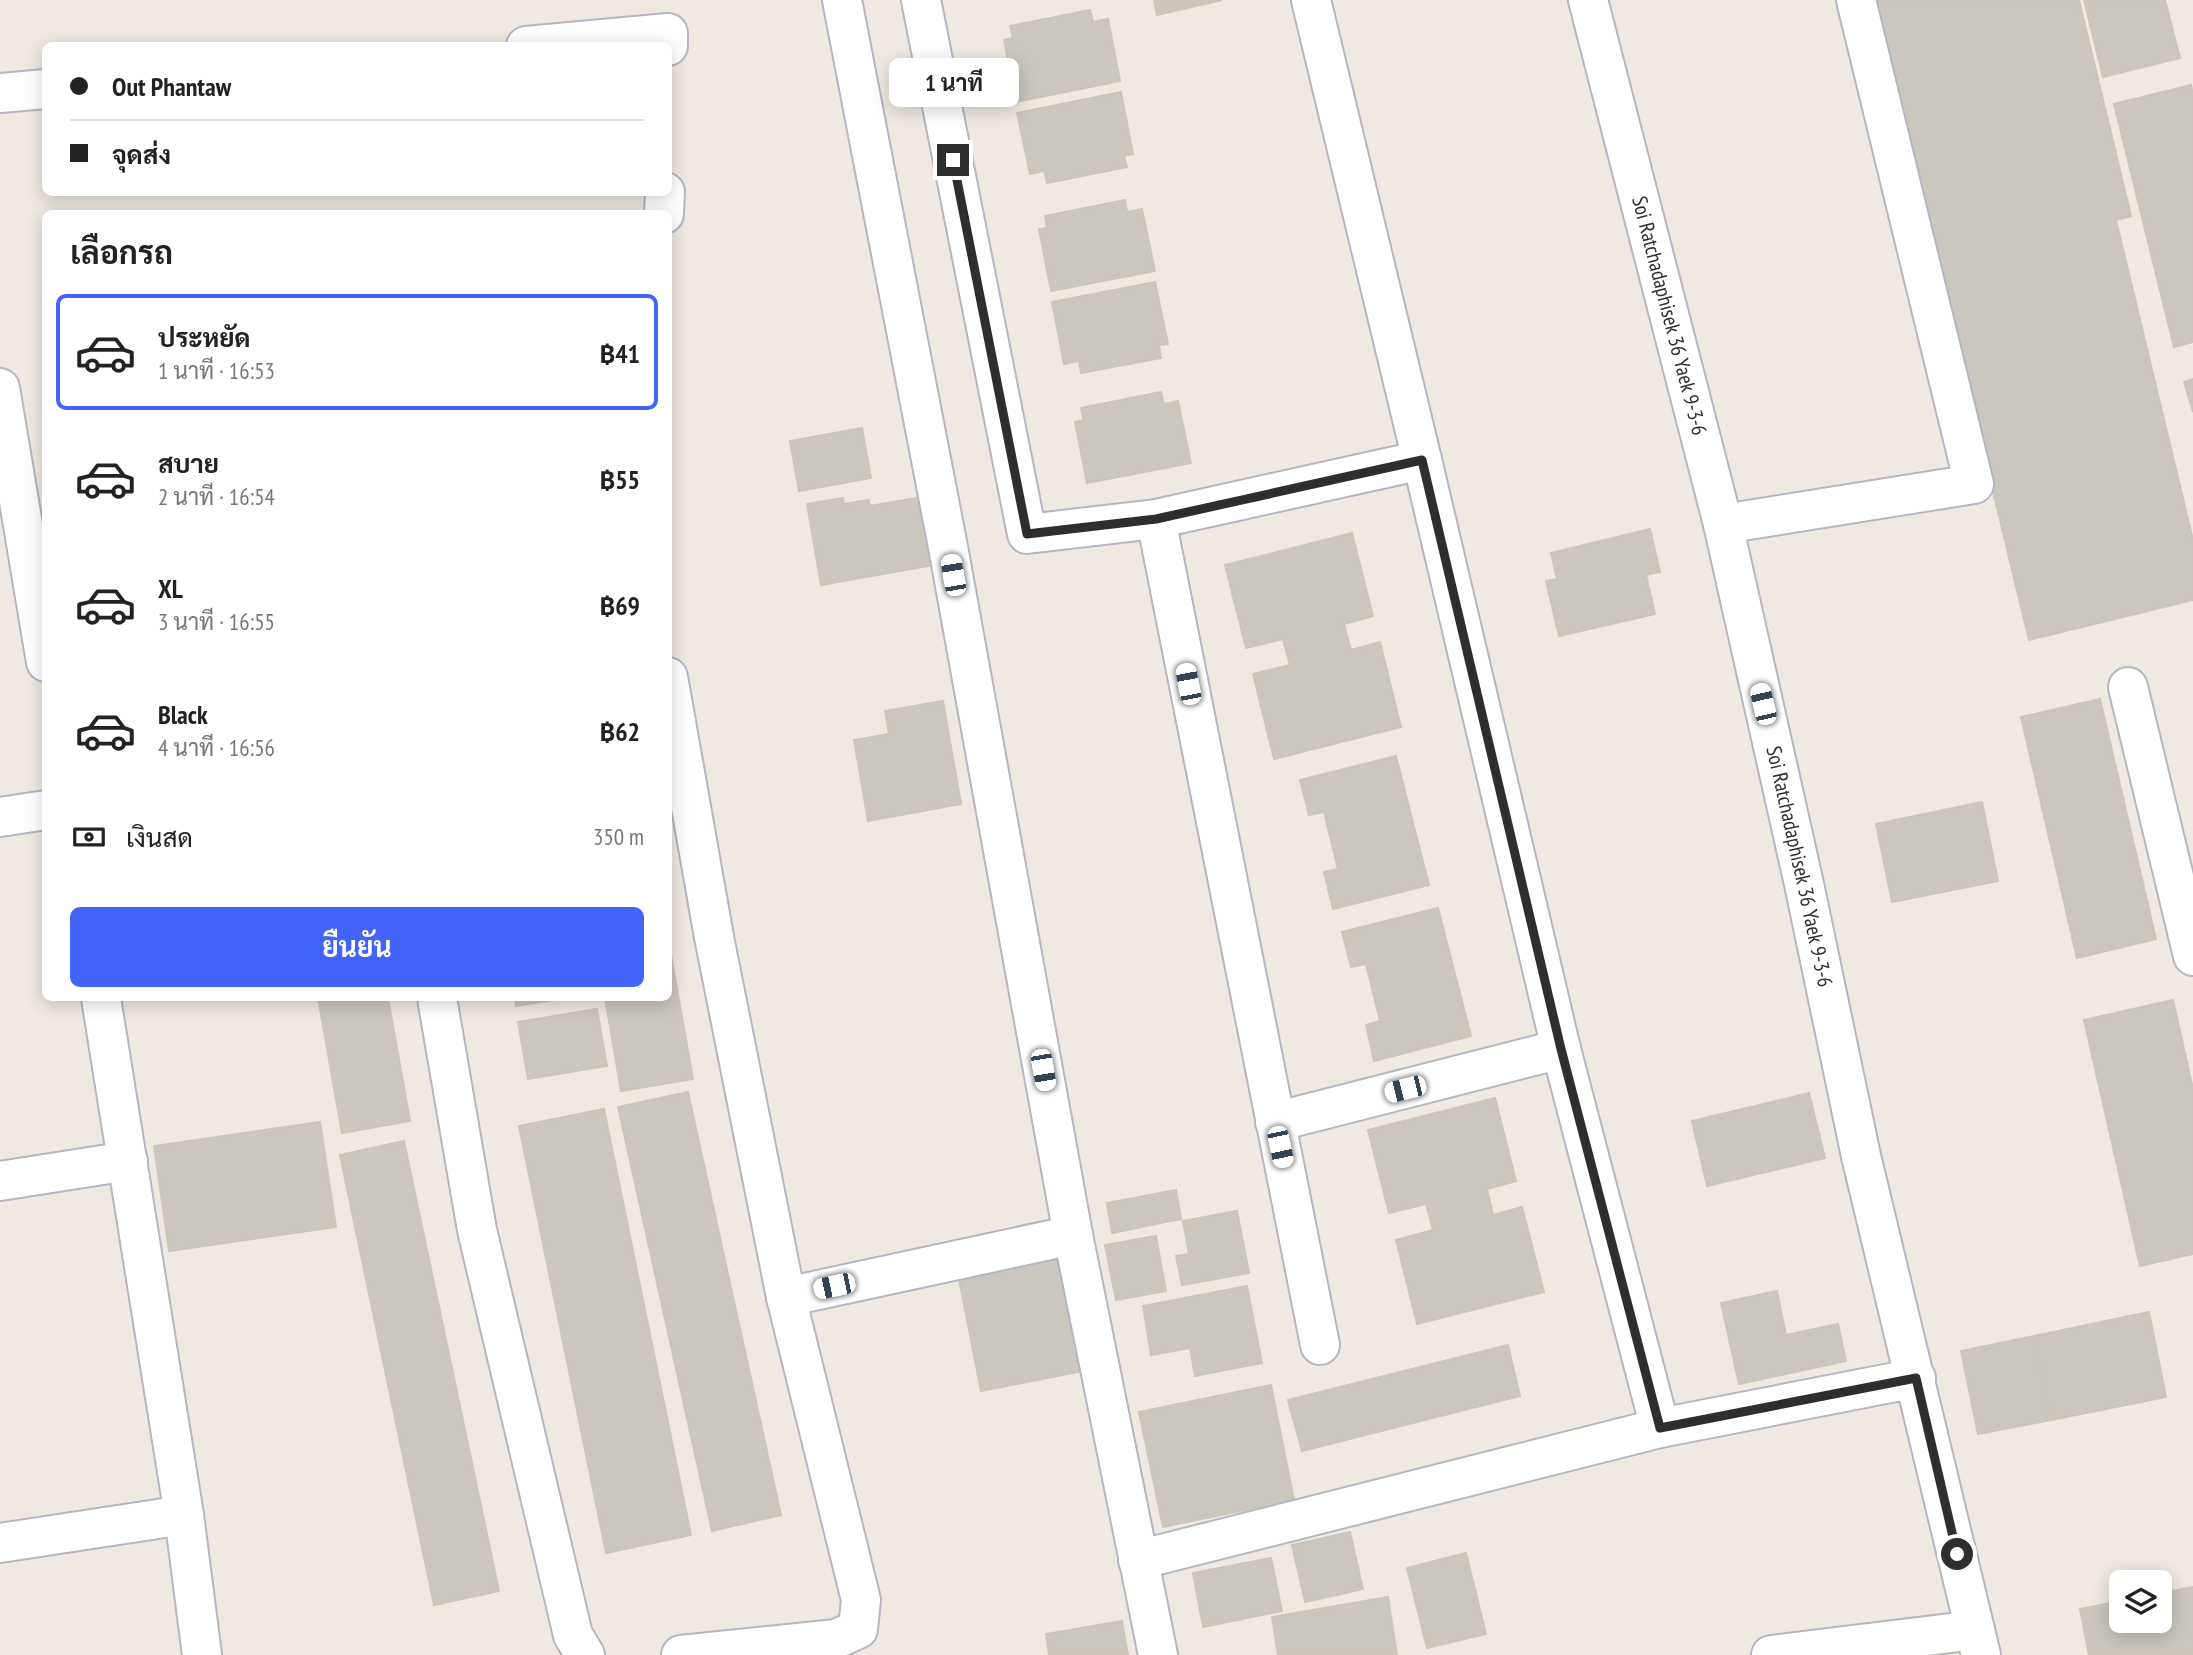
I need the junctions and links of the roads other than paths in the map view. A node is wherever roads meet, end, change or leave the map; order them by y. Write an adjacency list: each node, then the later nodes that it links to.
1 (842, 0): 27 (street)
2 (921, 0): 13 (street)
3 (1311, 0): 12 (street)
4 (1588, 0): 14 (street, Soi Ratchadaphisek 36 Yaek 9-3-6)
5 (1856, 0): 14 (street)
6 (570, 42): 7 (street)
7 (668, 42)
8 (42, 89): 9 (street)
9 (0, 93)
10 (0, 388): 11 (street)
11 (3, 436): 15 (street)
12 (1422, 460): 13 (street); 23 (street)
13 (1156, 519): 24 (street)
14 (1723, 524): 30 (street, Soi Ratchadaphisek 36 Yaek 9-3-6)
15 (42, 641)
16 (2128, 687): 20 (street)
17 (672, 700): 28 (street)
18 (42, 811): 19 (street)
19 (0, 817)
20 (2193, 956)
21 (101, 1001): 25 (street)
22 (438, 1001): 37 (street)
23 (1561, 1049): 24 (street); 31 (street)
24 (1275, 1122): 29 (street)
25 (128, 1161): 26 (street); 32 (street)
26 (0, 1181)
27 (1073, 1235): 28 (street); 34 (street)
28 (786, 1297): 38 (street)
29 (1320, 1345)
30 (1916, 1378): 31 (street); 35 (street, Soi Ratchadaphisek 36 Yaek 9-3-6)
31 (1660, 1428): 34 (street)
32 (184, 1515): 33 (street); 36 (street)
33 (0, 1543)
34 (1138, 1560): 39 (street)
35 (1978, 1642): 40 (street)
36 (202, 1655)
37 (585, 1655)
38 (681, 1655)
39 (1158, 1655)
40 (1771, 1655)

